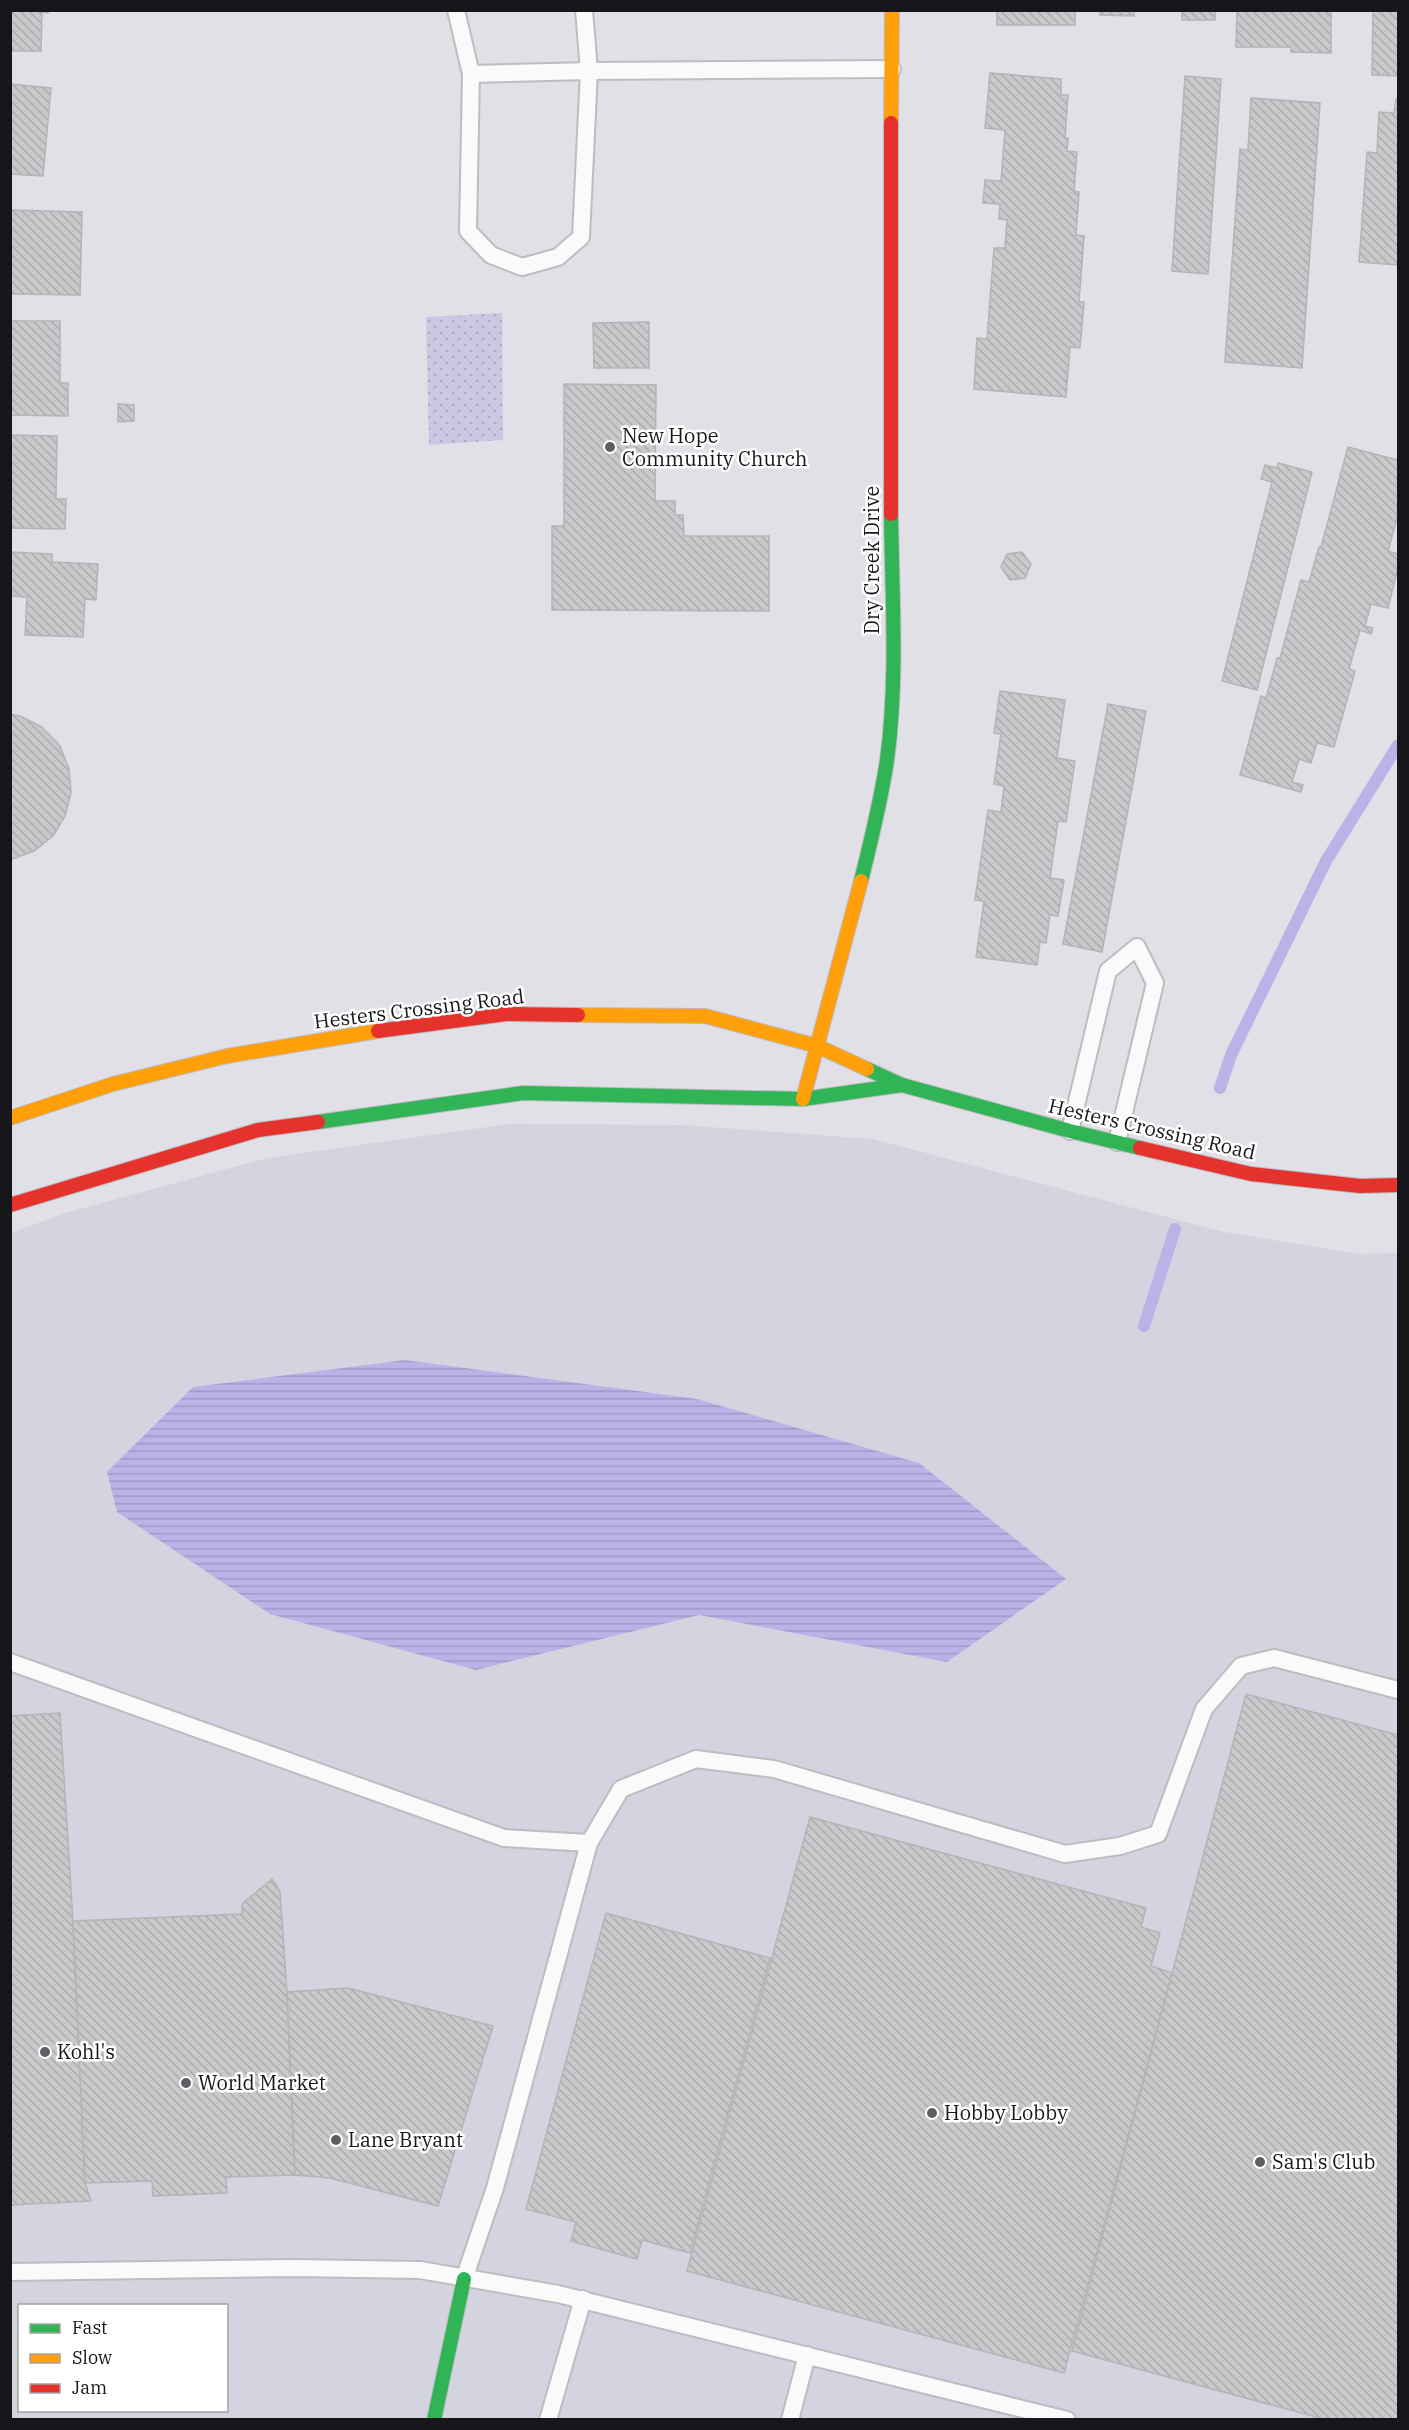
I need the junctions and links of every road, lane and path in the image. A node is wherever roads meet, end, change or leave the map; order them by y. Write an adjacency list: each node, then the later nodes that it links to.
1 (456, 10): 6 (lane)
2 (584, 10): 5 (lane)
3 (892, 10): 4 (street, Dry Creek Drive)
4 (892, 69): 5 (lane); 7 (street, Dry Creek Drive)
5 (589, 71): 6 (lane); 6 (lane)
6 (471, 74)
7 (817, 1046): 8 (street, Hesters Crossing Road); 9 (street, Dry Creek Drive); 10 (street, Hesters Crossing Road)
8 (902, 1085): 9 (street, Hesters Crossing Road); 11 (street, Hesters Crossing Road)
9 (803, 1099): 14 (street, Hesters Crossing Road)
10 (10, 1118)
11 (1070, 1131): 12 (street, Hesters Crossing Road); 12 (lane)
12 (1117, 1142): 13 (street, Hesters Crossing Road)
13 (1398, 1185)
14 (10, 1205)
15 (10, 1662): 17 (lane)
16 (1398, 1690): 17 (lane)
17 (589, 1843): 19 (lane)
18 (10, 2272): 19 (lane)
19 (464, 2279): 20 (lane); 22 (street)
20 (583, 2299): 21 (lane); 23 (lane)
21 (807, 2355): 24 (lane); 25 (lane)
22 (434, 2420)
23 (548, 2420)
24 (790, 2420)
25 (1067, 2420)

